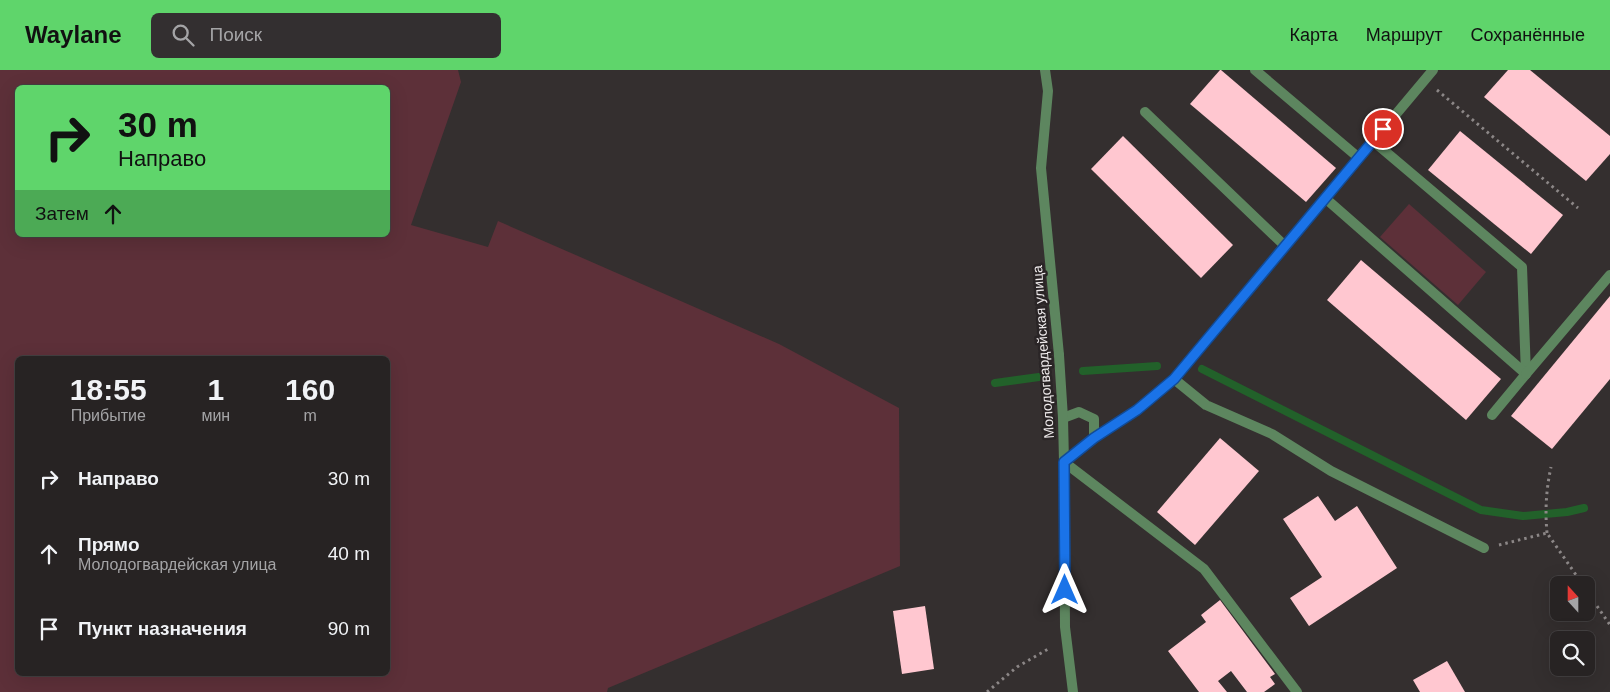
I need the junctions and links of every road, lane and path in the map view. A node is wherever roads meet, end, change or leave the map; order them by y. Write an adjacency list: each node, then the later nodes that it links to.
1 (1045, 70): 15 (street, Молодогвардейская улица)
2 (1255, 70): 7 (street)
3 (1433, 70): 4 (street)
4 (1425, 80): 6 (street); 9 (path)
5 (1145, 112): 10 (street)
6 (1373, 141): 7 (street); 12 (street)
7 (1359, 158): 8 (street)
8 (1325, 198): 10 (street); 12 (street)
9 (1578, 208)
10 (1286, 246): 13 (street)
11 (1610, 275): 12 (street)
12 (1526, 374): 14 (street)
13 (1174, 379): 16 (street); 20 (street)
14 (1492, 415)
15 (1063, 418): 16 (street); 17 (street, Молодогвардейская улица)
16 (1094, 438): 17 (street)
17 (1064, 462): 24 (street, Молодогвардейская улица); 27 (street)
18 (1551, 468): 19 (path)
19 (1547, 533): 20 (path); 21 (path)
20 (1484, 548)
21 (1577, 576)
22 (1595, 603): 23 (path)
23 (1610, 624)
24 (1066, 639): 25 (path); 26 (street, Молодогвардейская улица)
25 (987, 692)
26 (1072, 692)
27 (1297, 692)

